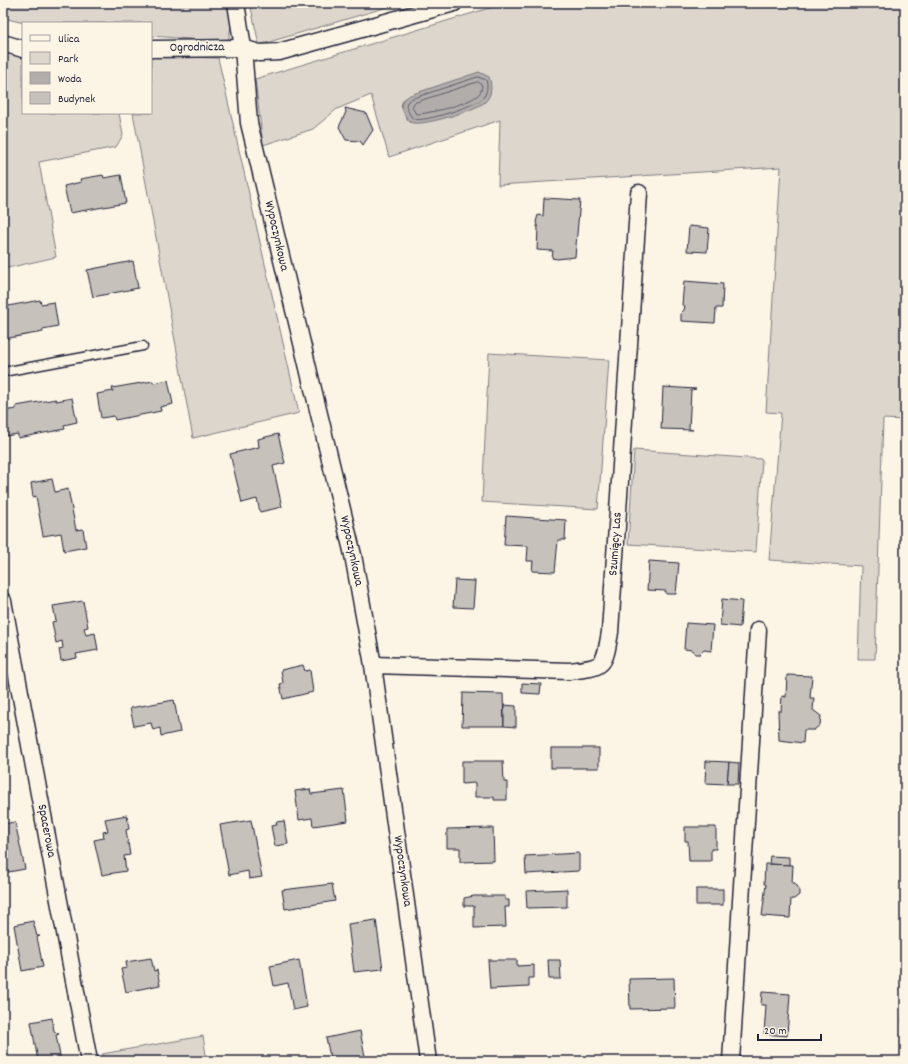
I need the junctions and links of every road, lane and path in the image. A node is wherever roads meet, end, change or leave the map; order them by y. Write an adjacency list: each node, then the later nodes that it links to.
1 (236, 3): 4 (street, Wypoczynkowa)
2 (454, 3): 4 (street, Ogrodnicza)
3 (3, 43): 5 (street)
4 (244, 48): 6 (street, Ogrodnicza); 12 (street, Wypoczynkowa)
5 (22, 49)
6 (152, 49)
7 (639, 193): 12 (street, Szumiący Las)
8 (143, 346): 9 (lane)
9 (3, 372)
10 (3, 601): 13 (street, Spacerowa)
11 (758, 630): 15 (street)
12 (373, 665): 14 (street, Wypoczynkowa)
13 (89, 1061)
14 (428, 1061)
15 (731, 1061)

